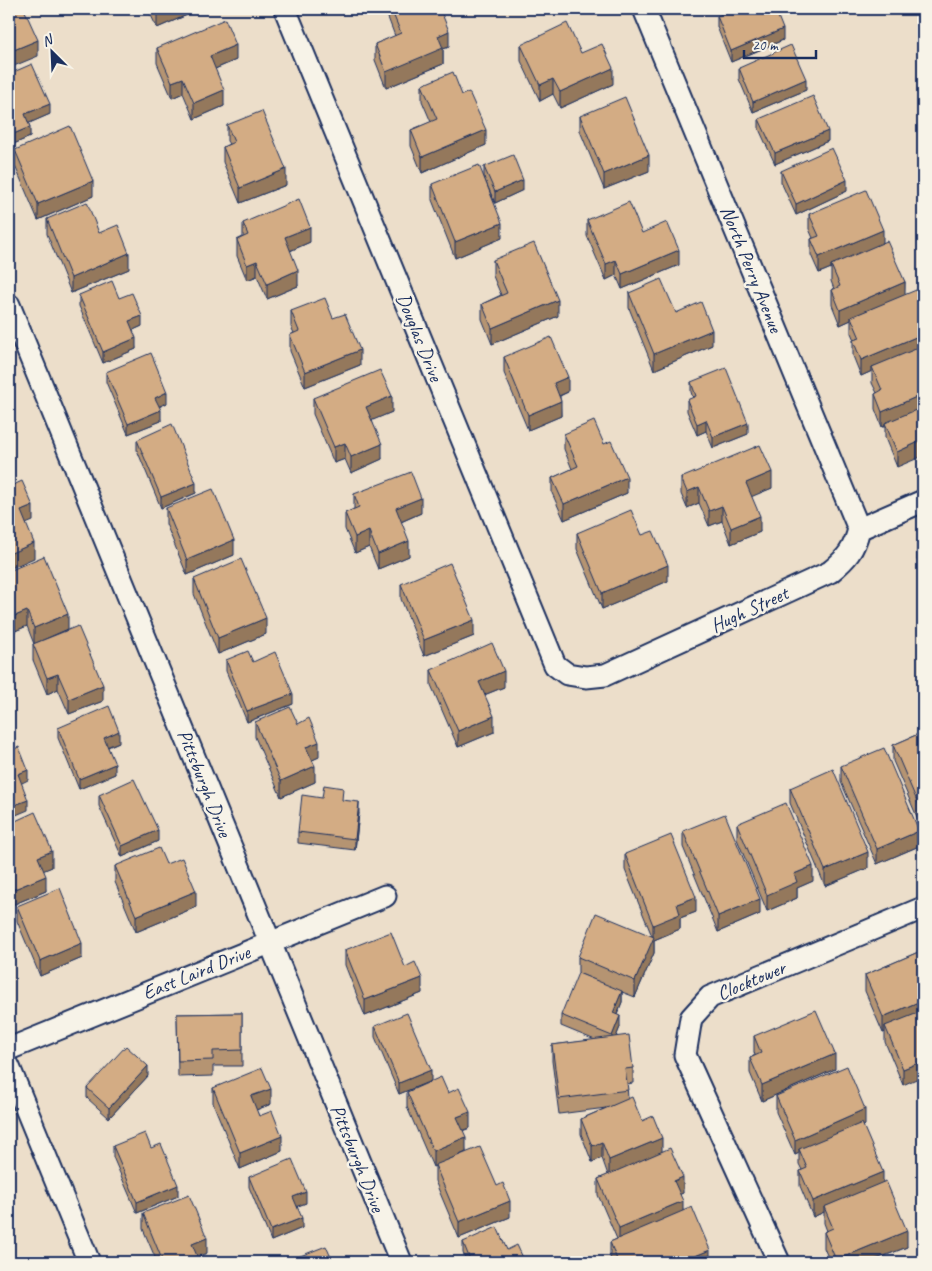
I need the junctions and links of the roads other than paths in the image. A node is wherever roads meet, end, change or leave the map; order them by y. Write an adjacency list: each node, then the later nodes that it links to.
1 (285, 9): 6 (street, Douglas Drive)
2 (644, 9): 5 (street, North Perry Avenue)
3 (9, 305): 9 (street, Pittsburgh Drive)
4 (923, 501): 5 (street)
5 (859, 529): 6 (street, Hugh Street)
6 (555, 665)
7 (385, 896): 9 (street, East Laird Drive)
8 (923, 908): 14 (street, Clocktower)
9 (270, 942): 10 (street, East Laird Drive); 13 (street, Pittsburgh Drive)
10 (9, 1048)
11 (9, 1067): 12 (street)
12 (89, 1262)
13 (401, 1262)
14 (779, 1262)

